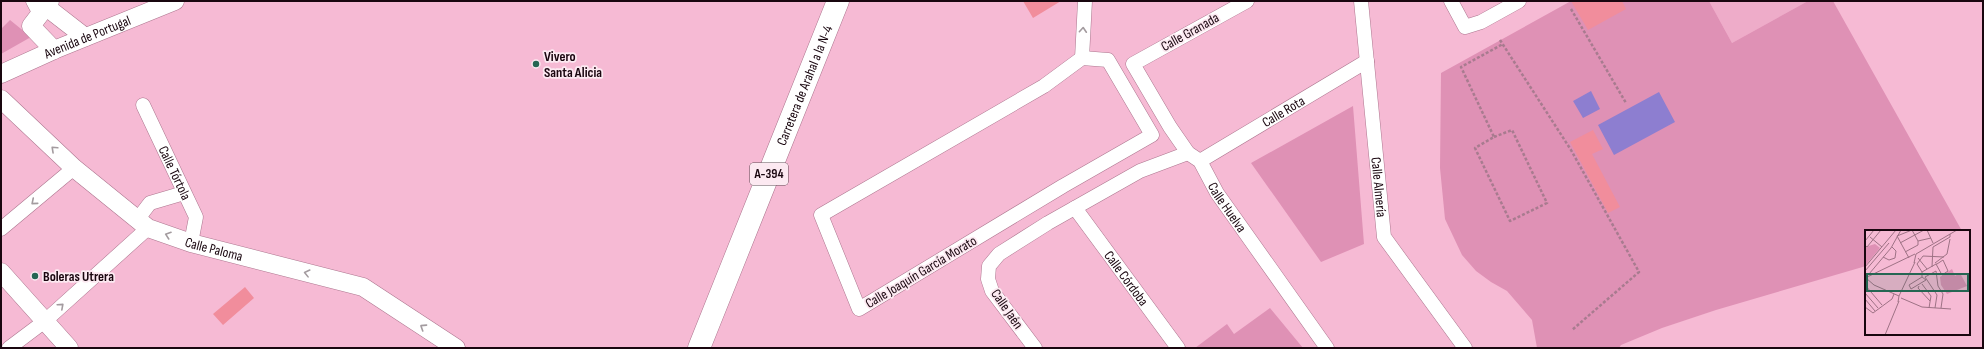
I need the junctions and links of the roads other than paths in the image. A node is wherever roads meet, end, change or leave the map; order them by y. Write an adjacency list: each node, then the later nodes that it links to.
1 (175, 1): 9 (street, Avenida de Portugal)
2 (838, 1): 30 (main road, Carretera de Arahal a la N-4 / A-394)
3 (1085, 1): 11 (street, one-way to 3)
4 (1247, 1): 13 (street, Calle Granada)
5 (1361, 1): 12 (street, Calle Almería)
6 (1451, 1): 7 (street)
7 (1519, 1)
8 (42, 5): 9 (street); 10 (street)
9 (84, 37): 10 (street, Avenida de Portugal)
10 (54, 50): 14 (street, Avenida de Portugal)
11 (1082, 58): 11 (street, Calle Joaquín García Morato)
12 (1367, 61): 17 (street, Calle Rota); 34 (street, Calle Almería)
13 (1133, 64): 17 (street, Calle Huelva)
14 (1, 74)
15 (1, 99): 18 (street, Calle Paloma, one-way to 15)
16 (143, 105): 19 (street, Calle Tórtola)
17 (1194, 157): 20 (street, Calle Rota); 33 (street, Calle Huelva)
18 (74, 168): 21 (street, Calle Paloma); 22 (street, one-way to 22)
19 (184, 193): 21 (street); 23 (street, Calle Tórtola)
20 (1075, 208): 24 (street, Calle Rota); 32 (street, Calle Córdoba)
21 (142, 224): 23 (street, Calle Paloma, one-way to 21); 26 (street, one-way to 21)
22 (1, 229)
23 (191, 243): 29 (street, Calle Paloma, one-way to 23)
24 (989, 266): 31 (street, Calle Jaén)
25 (1, 272): 26 (street)
26 (45, 321): 27 (street); 28 (street)
27 (9, 348)
28 (69, 348)
29 (456, 348)
30 (699, 348)
31 (1035, 348)
32 (1178, 348)
33 (1327, 348)
34 (1464, 348)

